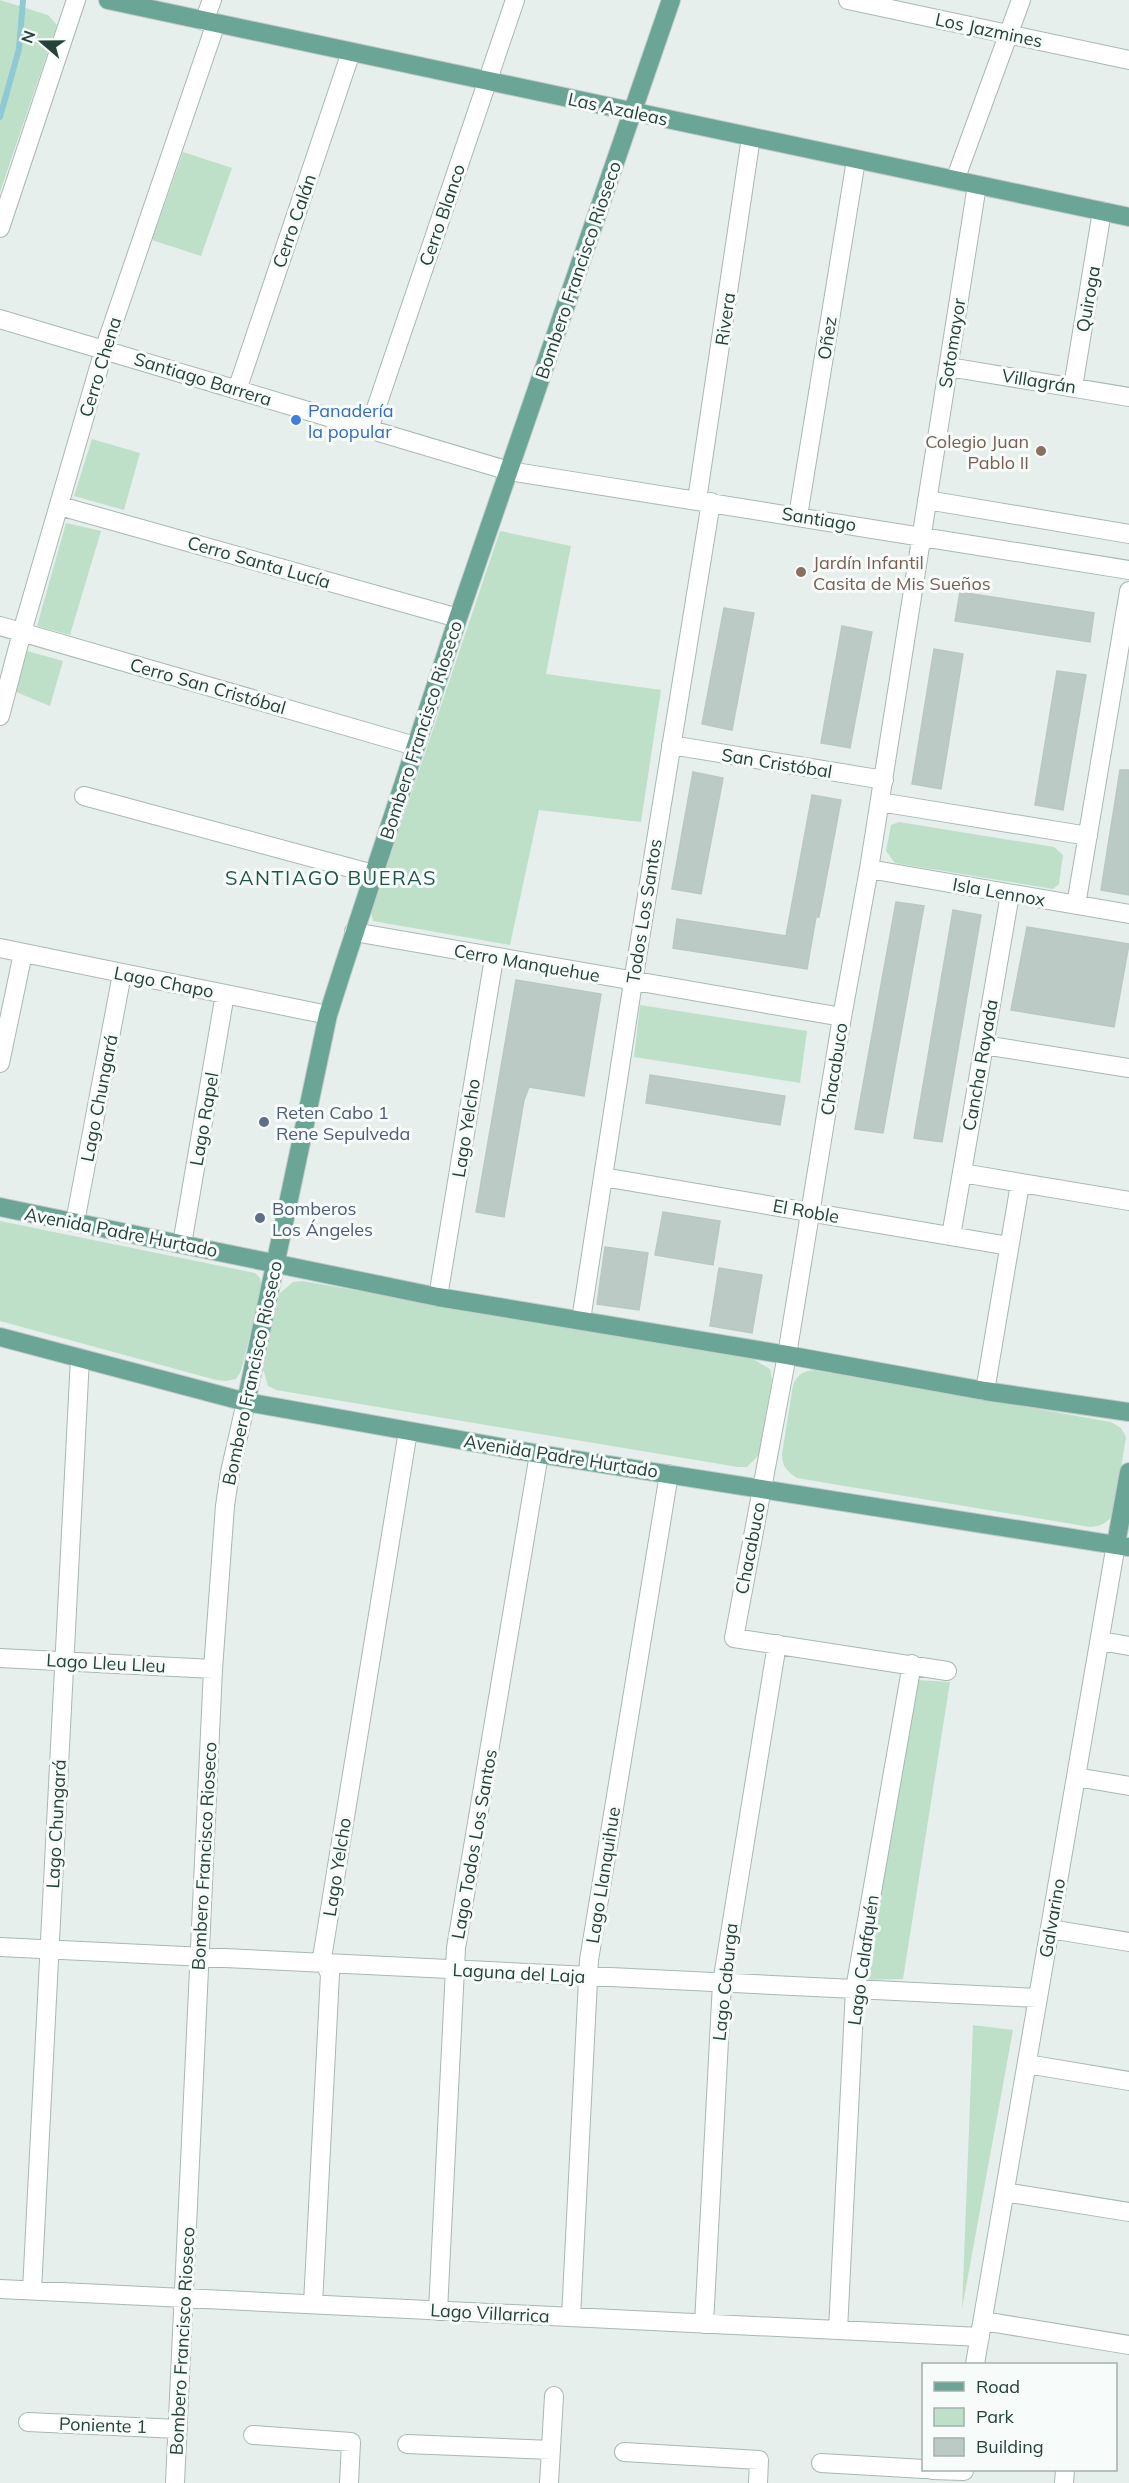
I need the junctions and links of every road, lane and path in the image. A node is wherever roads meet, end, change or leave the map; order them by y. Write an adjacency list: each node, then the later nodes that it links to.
1 (76, 0): 20 (street)
2 (108, 0): 8 (main road, Las Azaleas)
3 (212, 0): 8 (street, Cerro Chena)
4 (515, 0): 12 (street, Cerro Blanco)
5 (671, 0): 13 (main road, Bombero Francisco Rioseco)
6 (848, 0): 9 (street, Los Jazmines)
7 (1021, 0): 9 (street)
8 (210, 22): 10 (main road, Las Azaleas); 22 (street, Cerro Chena)
9 (1009, 34): 11 (street, Los Jazmines); 16 (street)
10 (351, 52): 12 (main road, Las Azaleas); 25 (street, Cerro Calán)
11 (1128, 57)
12 (488, 81): 13 (main road, Las Azaleas); 27 (street, Cerro Blanco)
13 (633, 112): 14 (main road, Las Azaleas); 28 (main road, Bombero Francisco Rioseco)
14 (751, 137): 15 (main road, Las Azaleas); 30 (street, Rivera)
15 (856, 160): 16 (main road, Las Azaleas); 32 (street, Oñez)
16 (955, 180): 17 (main road, Las Azaleas)
17 (977, 185): 18 (main road, Las Azaleas); 23 (street, Sotomayor)
18 (1102, 211): 19 (main road, Las Azaleas); 24 (street, Quiroga)
19 (1129, 217)
20 (0, 228)
21 (0, 319): 22 (street, Santiago Barrera)
22 (104, 350): 25 (street, Santiago Barrera); 31 (street, Cerro Chena)
23 (949, 367): 24 (street, Villagrán); 29 (street, Sotomayor)
24 (1073, 387): 26 (street, Villagrán)
25 (237, 390): 27 (street, Santiago Barrera)
26 (1129, 397)
27 (369, 429): 28 (street, Santiago Barrera)
28 (509, 471): 30 (street, Santiago); 37 (main road, Bombero Francisco Rioseco)
29 (927, 500): 33 (street); 34 (street, Chacabuco)
30 (704, 501): 32 (street, Santiago); 42 (street, Todos Los Santos)
31 (60, 506): 37 (street, Cerro Santa Lucía); 39 (street, Cerro Chena)
32 (798, 516): 34 (street, Santiago)
33 (1129, 534)
34 (921, 535): 35 (street, Santiago); 43 (street, Chacabuco)
35 (1129, 570)
36 (1129, 591): 46 (street)
37 (458, 618): 41 (main road, Bombero Francisco Rioseco)
38 (0, 626): 39 (street, Cerro San Cristóbal)
39 (22, 632): 40 (street, Cerro Chena); 41 (street, Cerro San Cristóbal)
40 (0, 716)
41 (416, 746): 48 (main road, Bombero Francisco Rioseco)
42 (671, 746): 43 (street, San Cristóbal); 57 (street, Todos Los Santos)
43 (884, 780): 45 (street, Chacabuco)
44 (84, 796): 48 (street)
45 (880, 802): 46 (street); 47 (street, Chacabuco)
46 (1088, 836): 50 (street)
47 (869, 869): 49 (street, Isla Lennox); 60 (street, Chacabuco)
48 (373, 874): 52 (main road, Bombero Francisco Rioseco)
49 (1010, 894): 50 (street, Isla Lennox); 61 (street, Cancha Rayada)
50 (1076, 905): 51 (street, Isla Lennox)
51 (1129, 914)
52 (354, 932): 55 (street, Cerro Manquehue); 59 (main road, Bombero Francisco Rioseco)
53 (0, 948): 54 (street, Lago Chapo)
54 (23, 953): 56 (street, Lago Chapo); 62 (street)
55 (494, 958): 57 (street, Cerro Manquehue); 75 (street, Lago Yelcho)
56 (122, 974): 58 (street, Lago Chapo); 70 (street, Lago Chungará)
57 (633, 982): 60 (street, Cerro Manquehue); 65 (street, Todos Los Santos)
58 (225, 994): 59 (street, Lago Chapo); 72 (street, Lago Rapel)
59 (328, 1015): 74 (main road, Bombero Francisco Rioseco)
60 (842, 1017): 69 (street, Chacabuco)
61 (984, 1045): 63 (street); 64 (street, Cancha Rayada)
62 (0, 1063)
63 (1129, 1068)
64 (962, 1173): 66 (street); 71 (street, Cancha Rayada)
65 (603, 1177): 69 (street, El Roble); 76 (street, Todos Los Santos)
66 (1020, 1184): 67 (street); 73 (street)
67 (1129, 1202)
68 (0, 1207): 70 (main road, Avenida Padre Hurtado)
69 (811, 1212): 71 (street, El Roble); 78 (street, Chacabuco)
70 (75, 1222): 72 (main road, Avenida Padre Hurtado)
71 (951, 1236): 73 (street, El Roble)
72 (182, 1244): 74 (main road, Avenida Padre Hurtado)
73 (1009, 1246): 80 (street)
74 (275, 1263): 75 (main road, Avenida Padre Hurtado); 81 (main road, Bombero Francisco Rioseco)
75 (438, 1297): 76 (main road, Avenida Padre Hurtado)
76 (581, 1320): 78 (main road, Avenida Padre Hurtado)
77 (0, 1337): 79 (main road, Avenida Padre Hurtado)
78 (787, 1355): 80 (main road, Avenida Padre Hurtado); 87 (street, Chacabuco)
79 (81, 1358): 81 (main road, Avenida Padre Hurtado); 93 (street, Lago Chungará)
80 (985, 1390): 82 (main road, Avenida Padre Hurtado)
81 (246, 1402): 83 (main road, Avenida Padre Hurtado); 95 (street, Bombero Francisco Rioseco)
82 (1129, 1412)
83 (408, 1431): 84 (main road, Avenida Padre Hurtado); 104 (street, Lago Yelcho)
84 (539, 1454): 86 (main road, Avenida Padre Hurtado); 105 (street, Lago Todos Los Santos)
85 (1129, 1472): 88 (main road, Galvarino)
86 (669, 1474): 87 (main road, Avenida Padre Hurtado); 106 (street, Lago Llanquihue)
87 (762, 1488): 88 (main road, Avenida Padre Hurtado); 90 (street, Chacabuco)
88 (1123, 1546): 89 (street, Galvarino)
89 (1100, 1641): 91 (street); 97 (street, Galvarino)
90 (777, 1644): 94 (street); 107 (street, Lago Caburga)
91 (1129, 1646)
92 (0, 1658): 93 (street, Lago Lleu Lleu)
93 (65, 1661): 95 (street, Lago Lleu Lleu); 102 (street, Lago Chungará)
94 (912, 1664): 96 (street); 108 (street, Lago Calafquén)
95 (213, 1669): 103 (street, Bombero Francisco Rioseco)
96 (947, 1671)
97 (1076, 1777): 98 (street); 99 (street, Galvarino)
98 (1129, 1786)
99 (1050, 1929): 100 (street); 109 (street, Galvarino)
100 (1129, 1942)
101 (0, 1947): 102 (street, Laguna del Laja)
102 (50, 1950): 103 (street, Laguna del Laja); 115 (street, Lago Chungará)
103 (200, 1957): 104 (street, Laguna del Laja); 116 (street, Bombero Francisco Rioseco)
104 (325, 1963): 105 (street, Laguna del Laja); 117 (street, Lago Yelcho)
105 (455, 1970): 106 (street, Laguna del Laja); 118 (street, Lago Todos Los Santos)
106 (588, 1976): 107 (street, Laguna del Laja); 119 (street, Lago Llanquihue)
107 (722, 1983): 108 (street, Laguna del Laja); 120 (street, Lago Caburga)
108 (855, 1989): 109 (street, Laguna del Laja); 122 (street, Lago Calafquén)
109 (1038, 1998): 110 (street, Galvarino)
110 (1027, 2064): 111 (street); 112 (street, Galvarino)
111 (1129, 2081)
112 (1005, 2192): 113 (street); 121 (street, Galvarino)
113 (1129, 2212)
114 (0, 2289): 115 (street, Lago Villarrica)
115 (32, 2290): 116 (street, Lago Villarrica)
116 (184, 2298): 117 (street, Lago Villarrica); 127 (street, Bombero Francisco Rioseco)
117 (313, 2304): 118 (street, Lago Villarrica)
118 (438, 2311): 119 (street, Lago Villarrica)
119 (571, 2317): 120 (street, Lago Villarrica)
120 (704, 2324): 122 (street, Lago Villarrica)
121 (981, 2329): 122 (street, Lago Villarrica); 123 (street, Lago Villarrica); 124 (street, Galvarino)
122 (838, 2330)
123 (1129, 2345)
124 (975, 2363)
125 (554, 2396): 130 (street)
126 (28, 2422): 127 (street, Poniente 1)
127 (178, 2428): 136 (street, Bombero Francisco Rioseco)
128 (253, 2435): 137 (street)
129 (407, 2444): 130 (street)
130 (551, 2450): 138 (street)
131 (624, 2452): 139 (street)
132 (821, 2463): 133 (street)
133 (922, 2469)
134 (942, 2471): 135 (street)
135 (963, 2475)
136 (175, 2483)
137 (349, 2483)
138 (549, 2483)
139 (758, 2483)

